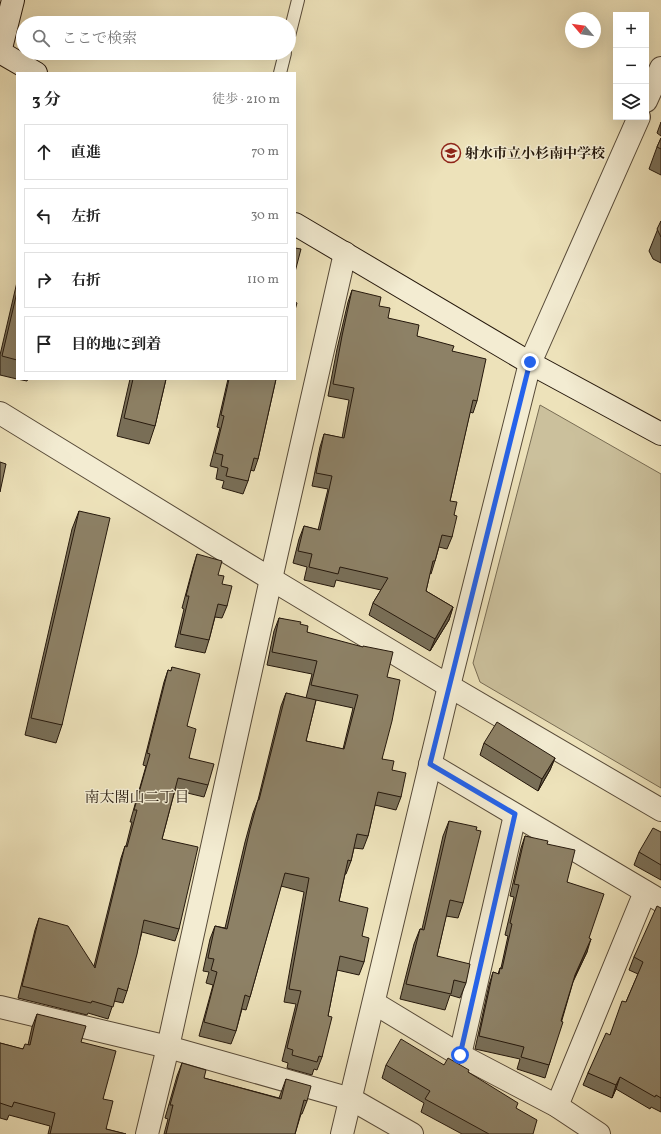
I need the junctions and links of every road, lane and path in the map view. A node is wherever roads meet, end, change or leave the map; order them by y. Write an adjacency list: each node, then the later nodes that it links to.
1 (13, 0): 4 (street)
2 (298, 0): 3 (lane)
3 (294, 16)
4 (0, 52): 7 (street)
5 (283, 60): 8 (lane)
6 (661, 68): 9 (street)
7 (34, 72)
8 (280, 72)
9 (649, 94)
10 (638, 120): 13 (street)
11 (296, 225): 12 (street)
12 (345, 253): 13 (street); 16 (street)
13 (530, 362): 15 (street); 17 (street)
14 (0, 413): 16 (street)
15 (661, 434)
16 (271, 579): 17 (street); 24 (street)
17 (449, 686): 18 (street); 19 (street)
18 (430, 764): 20 (street); 22 (street)
19 (661, 810)
20 (515, 814): 21 (street); 25 (street)
21 (653, 896): 27 (street)
22 (374, 1003): 25 (street); 26 (street)
23 (0, 1007): 24 (street)
24 (168, 1047): 26 (street); 28 (street)
25 (460, 1055): 27 (street)
26 (351, 1099): 29 (street); 30 (street)
27 (557, 1106): 31 (street)
28 (147, 1134)
29 (342, 1134)
30 (412, 1134)
31 (599, 1134)

